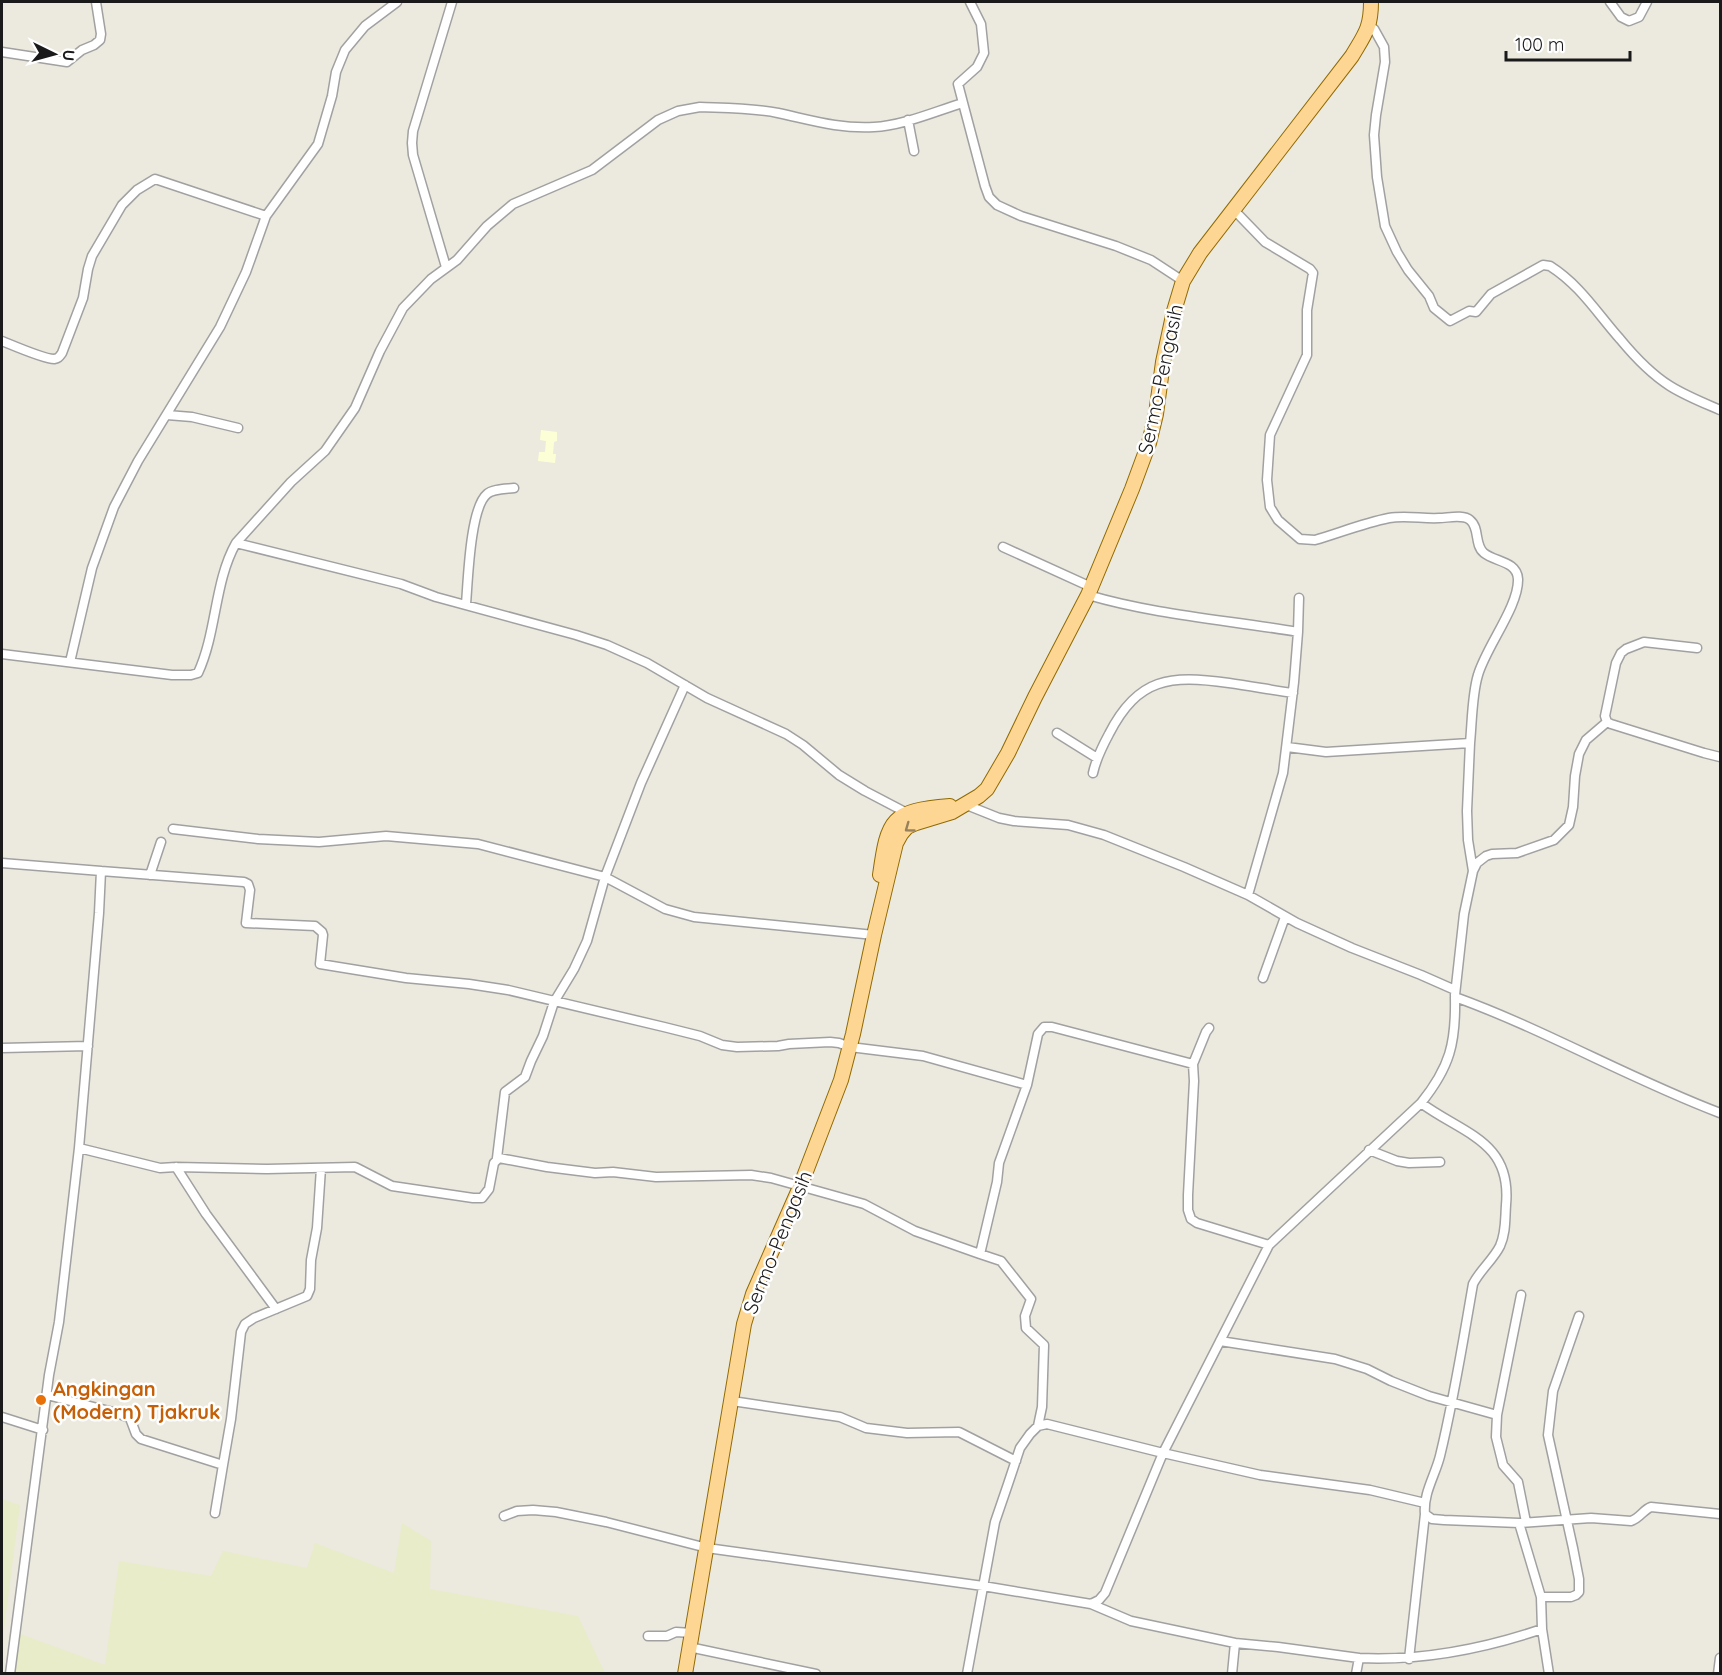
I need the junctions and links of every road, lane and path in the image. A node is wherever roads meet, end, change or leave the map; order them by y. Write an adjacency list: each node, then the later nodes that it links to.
1 (96, 2): 9 (street)
2 (397, 2): 14 (street)
3 (452, 2): 15 (street)
4 (970, 2): 10 (street)
5 (1371, 2): 8 (main road, Sermo-Pengasih)
6 (1610, 2): 7 (street)
7 (1647, 2)
8 (1369, 27): 13 (main road, Sermo-Pengasih); 18 (street)
9 (2, 52)
10 (963, 103): 11 (street); 16 (street)
11 (908, 120): 12 (street); 15 (street)
12 (914, 151)
13 (1233, 210): 16 (main road, Sermo-Pengasih); 35 (street)
14 (266, 216): 17 (street); 19 (street)
15 (446, 267): 22 (street)
16 (1183, 281): 24 (main road, Sermo-Pengasih)
17 (2, 341)
18 (1720, 410)
19 (167, 415): 20 (street); 30 (street)
20 (238, 428)
21 (514, 488): 26 (street)
22 (236, 543): 26 (street); 30 (street)
23 (1003, 547): 24 (street)
24 (1089, 591): 27 (street); 40 (main road, Sermo-Pengasih)
25 (1299, 598): 27 (street)
26 (466, 604): 31 (street)
27 (1298, 632): 32 (street)
28 (1697, 648): 33 (street)
29 (2, 654): 30 (street)
30 (70, 662)
31 (685, 685): 41 (street); 48 (street)
32 (1293, 693): 36 (street); 38 (street)
33 (1607, 722): 37 (street); 45 (street)
34 (1057, 733): 38 (street)
35 (1470, 743): 36 (street); 45 (street)
36 (1287, 747): 49 (street)
37 (1720, 757)
38 (1096, 758): 39 (street)
39 (1093, 773)
40 (963, 805): 41 (main road, Sermo-Pengasih); 49 (street); 51 (main road, Sermo-Pengasih, one-way to 51)
41 (907, 813): 51 (main road, Sermo-Pengasih)
42 (173, 829): 48 (street)
43 (161, 842): 47 (street)
44 (2, 863): 46 (street)
45 (1473, 871): 53 (street)
46 (101, 872): 47 (street); 56 (street)
47 (150, 875): 54 (street)
48 (605, 877): 51 (street); 54 (street)
49 (1248, 895): 50 (street)
50 (1285, 917): 52 (street); 53 (street)
51 (875, 929): 57 (main road, Sermo-Pengasih)
52 (1263, 978)
53 (1455, 994): 61 (street); 62 (street)
54 (554, 1002): 57 (street); 65 (street)
55 (1209, 1028): 59 (street)
56 (88, 1046): 58 (street); 63 (street)
57 (850, 1047): 60 (street); 69 (main road, Sermo-Pengasih)
58 (2, 1048)
59 (1193, 1064): 60 (street); 70 (street)
60 (1027, 1085): 71 (street)
61 (1421, 1103): 64 (street); 78 (street)
62 (1720, 1113)
63 (79, 1148): 67 (street); 76 (street)
64 (1369, 1150): 66 (street); 70 (street)
65 (497, 1158): 68 (street); 69 (street)
66 (1440, 1162)
67 (176, 1167): 68 (street); 73 (street)
68 (321, 1168): 73 (street)
69 (800, 1187): 71 (street); 77 (main road, Sermo-Pengasih)
70 (1269, 1245): 75 (street)
71 (980, 1254): 81 (street)
72 (1521, 1295): 79 (street)
73 (276, 1310): 85 (street)
74 (1579, 1316): 91 (street)
75 (1220, 1341): 78 (street); 83 (street)
76 (47, 1395): 82 (street); 85 (street)
77 (732, 1401): 84 (street); 93 (main road, Sermo-Pengasih)
78 (1452, 1402): 79 (street); 86 (street)
79 (1497, 1415): 92 (street)
80 (2, 1417): 82 (street)
81 (1038, 1426): 83 (street); 84 (street)
82 (43, 1430): 107 (street)
83 (1163, 1453): 86 (street); 96 (street)
84 (1016, 1461): 94 (street)
85 (223, 1465): 87 (street)
86 (1425, 1503): 88 (street)
87 (215, 1513)
88 (1425, 1514): 92 (street); 106 (street)
89 (1720, 1514): 91 (street)
90 (504, 1516): 93 (street)
91 (1566, 1519): 92 (street); 95 (street)
92 (1522, 1522): 95 (street)
93 (707, 1548): 94 (street); 100 (main road, Sermo-Pengasih)
94 (983, 1586): 97 (street); 110 (street)
95 (1541, 1597): 99 (street)
96 (1102, 1598): 97 (street); 98 (street)
97 (1091, 1604): 98 (street)
98 (1100, 1609): 102 (street)
99 (1542, 1629): 106 (street); 113 (street)
100 (692, 1633): 101 (street); 103 (main road, Sermo-Pengasih)
101 (648, 1636)
102 (1235, 1643): 104 (street); 111 (street)
103 (689, 1647): 108 (main road, Sermo-Pengasih); 109 (street)
104 (1359, 1658): 106 (street); 112 (street)
105 (1720, 1658): 114 (street)
106 (1409, 1659)
107 (10, 1674)
108 (685, 1674)
109 (816, 1674)
110 (967, 1674)
111 (1232, 1674)
112 (1356, 1674)
113 (1549, 1674)
114 (1718, 1674)

